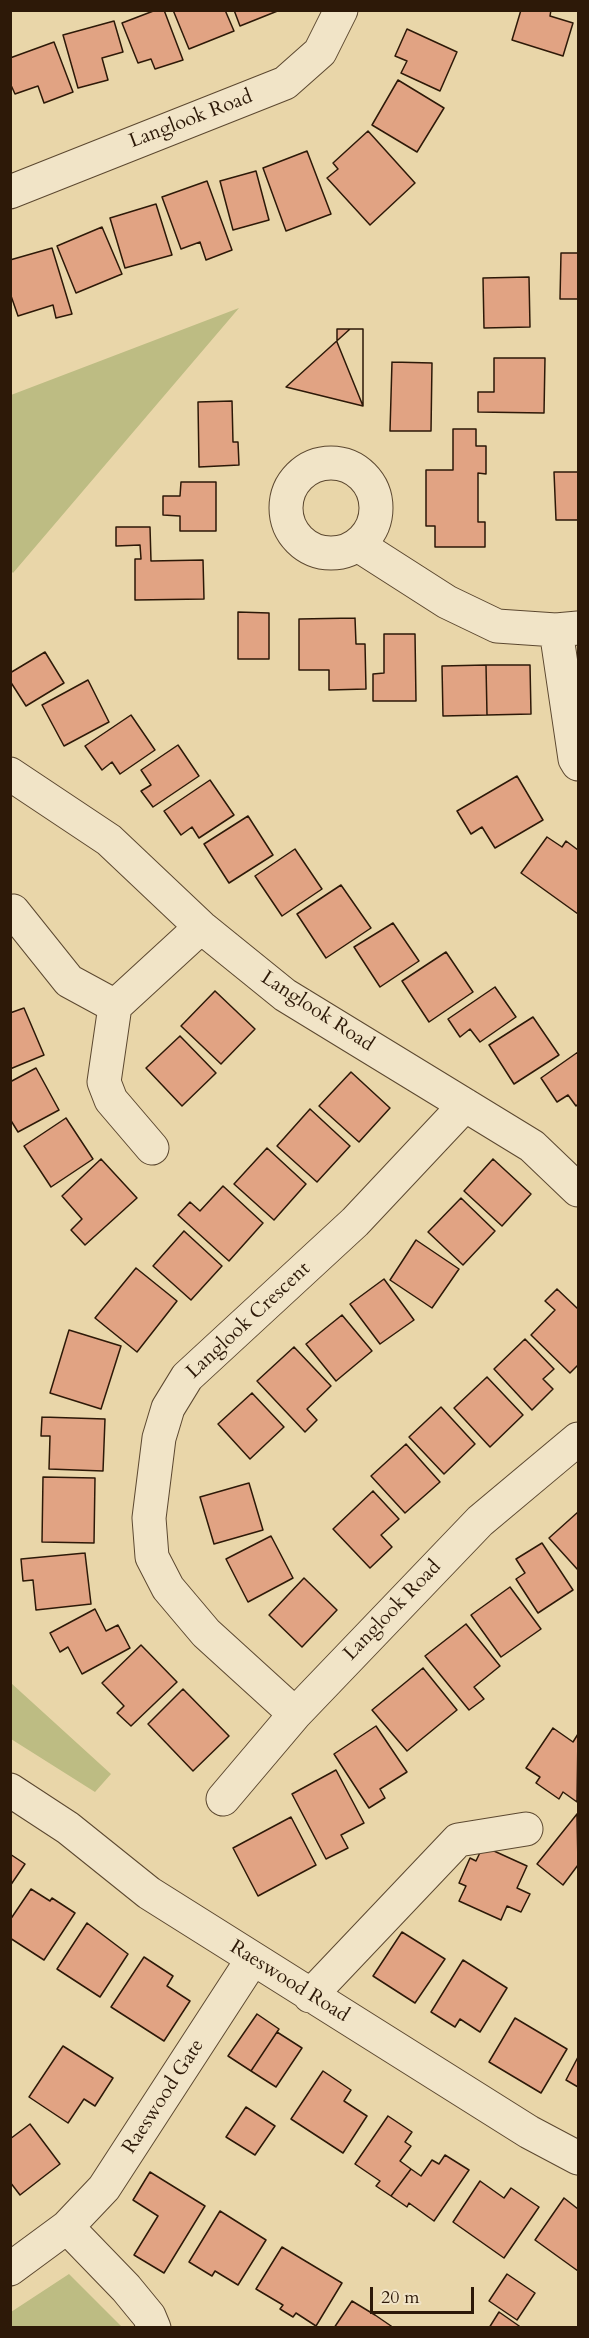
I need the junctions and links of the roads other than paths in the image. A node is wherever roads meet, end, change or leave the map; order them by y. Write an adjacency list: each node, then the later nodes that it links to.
1 (341, 10): 2 (street, Langlook Road)
2 (10, 192)
3 (358, 545): 4 (street)
4 (567, 629): 5 (street)
5 (579, 764)
6 (10, 774): 8 (street, Langlook Road)
7 (13, 911): 9 (street)
8 (201, 927): 9 (street); 10 (street, Langlook Road)
9 (115, 1006): 11 (street)
10 (465, 1105): 12 (street, Langlook Road); 14 (street, Langlook Crescent)
11 (152, 1148)
12 (579, 1190)
13 (579, 1438): 14 (street, Langlook Road)
14 (295, 1714): 16 (street, Langlook Road)
15 (10, 1790): 18 (street, Raeswood Road)
16 (223, 1799)
17 (526, 1829): 19 (street)
18 (252, 1960): 19 (street, Raeswood Road); 21 (street, Raeswood Gate)
19 (310, 1996): 20 (street, Raeswood Road)
20 (579, 2158)
21 (67, 2227): 22 (street, Raeswood Gate); 23 (street)
22 (10, 2269)
23 (154, 2328)

